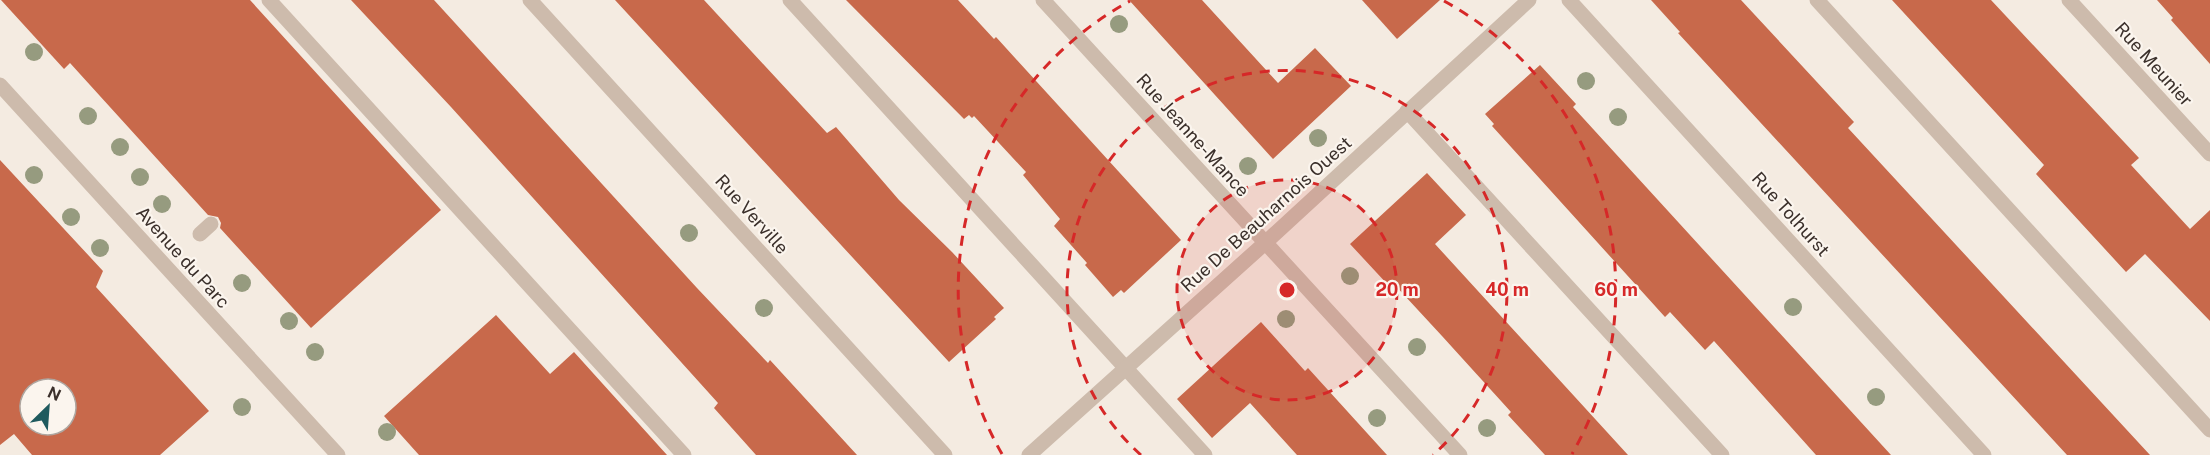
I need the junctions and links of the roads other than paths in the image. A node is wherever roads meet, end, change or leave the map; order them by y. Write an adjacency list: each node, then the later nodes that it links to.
1 (269, 0): 16 (street)
2 (530, 0): 17 (street, Rue Verville)
3 (790, 0): 13 (street)
4 (1043, 0): 12 (street, Rue Jeanne-Mance)
5 (1529, 0): 10 (street, Rue De Beauharnois Ouest)
6 (1569, 0): 22 (street, Rue Tolhurst)
7 (1817, 0): 14 (street)
8 (2069, 0): 11 (street, Rue Meunier)
9 (0, 85): 15 (street, Avenue du Parc)
10 (1407, 111): 12 (street, Rue De Beauharnois Ouest); 21 (street)
11 (2210, 154)
12 (1265, 243): 13 (street, Rue De Beauharnois Ouest); 20 (street, Rue Jeanne-Mance)
13 (1124, 368): 18 (street, Rue De Beauharnois Ouest); 19 (street)
14 (2210, 430)
15 (338, 455)
16 (684, 455)
17 (945, 455)
18 (1029, 455)
19 (1205, 455)
20 (1460, 455)
21 (1722, 455)
22 (1984, 455)

